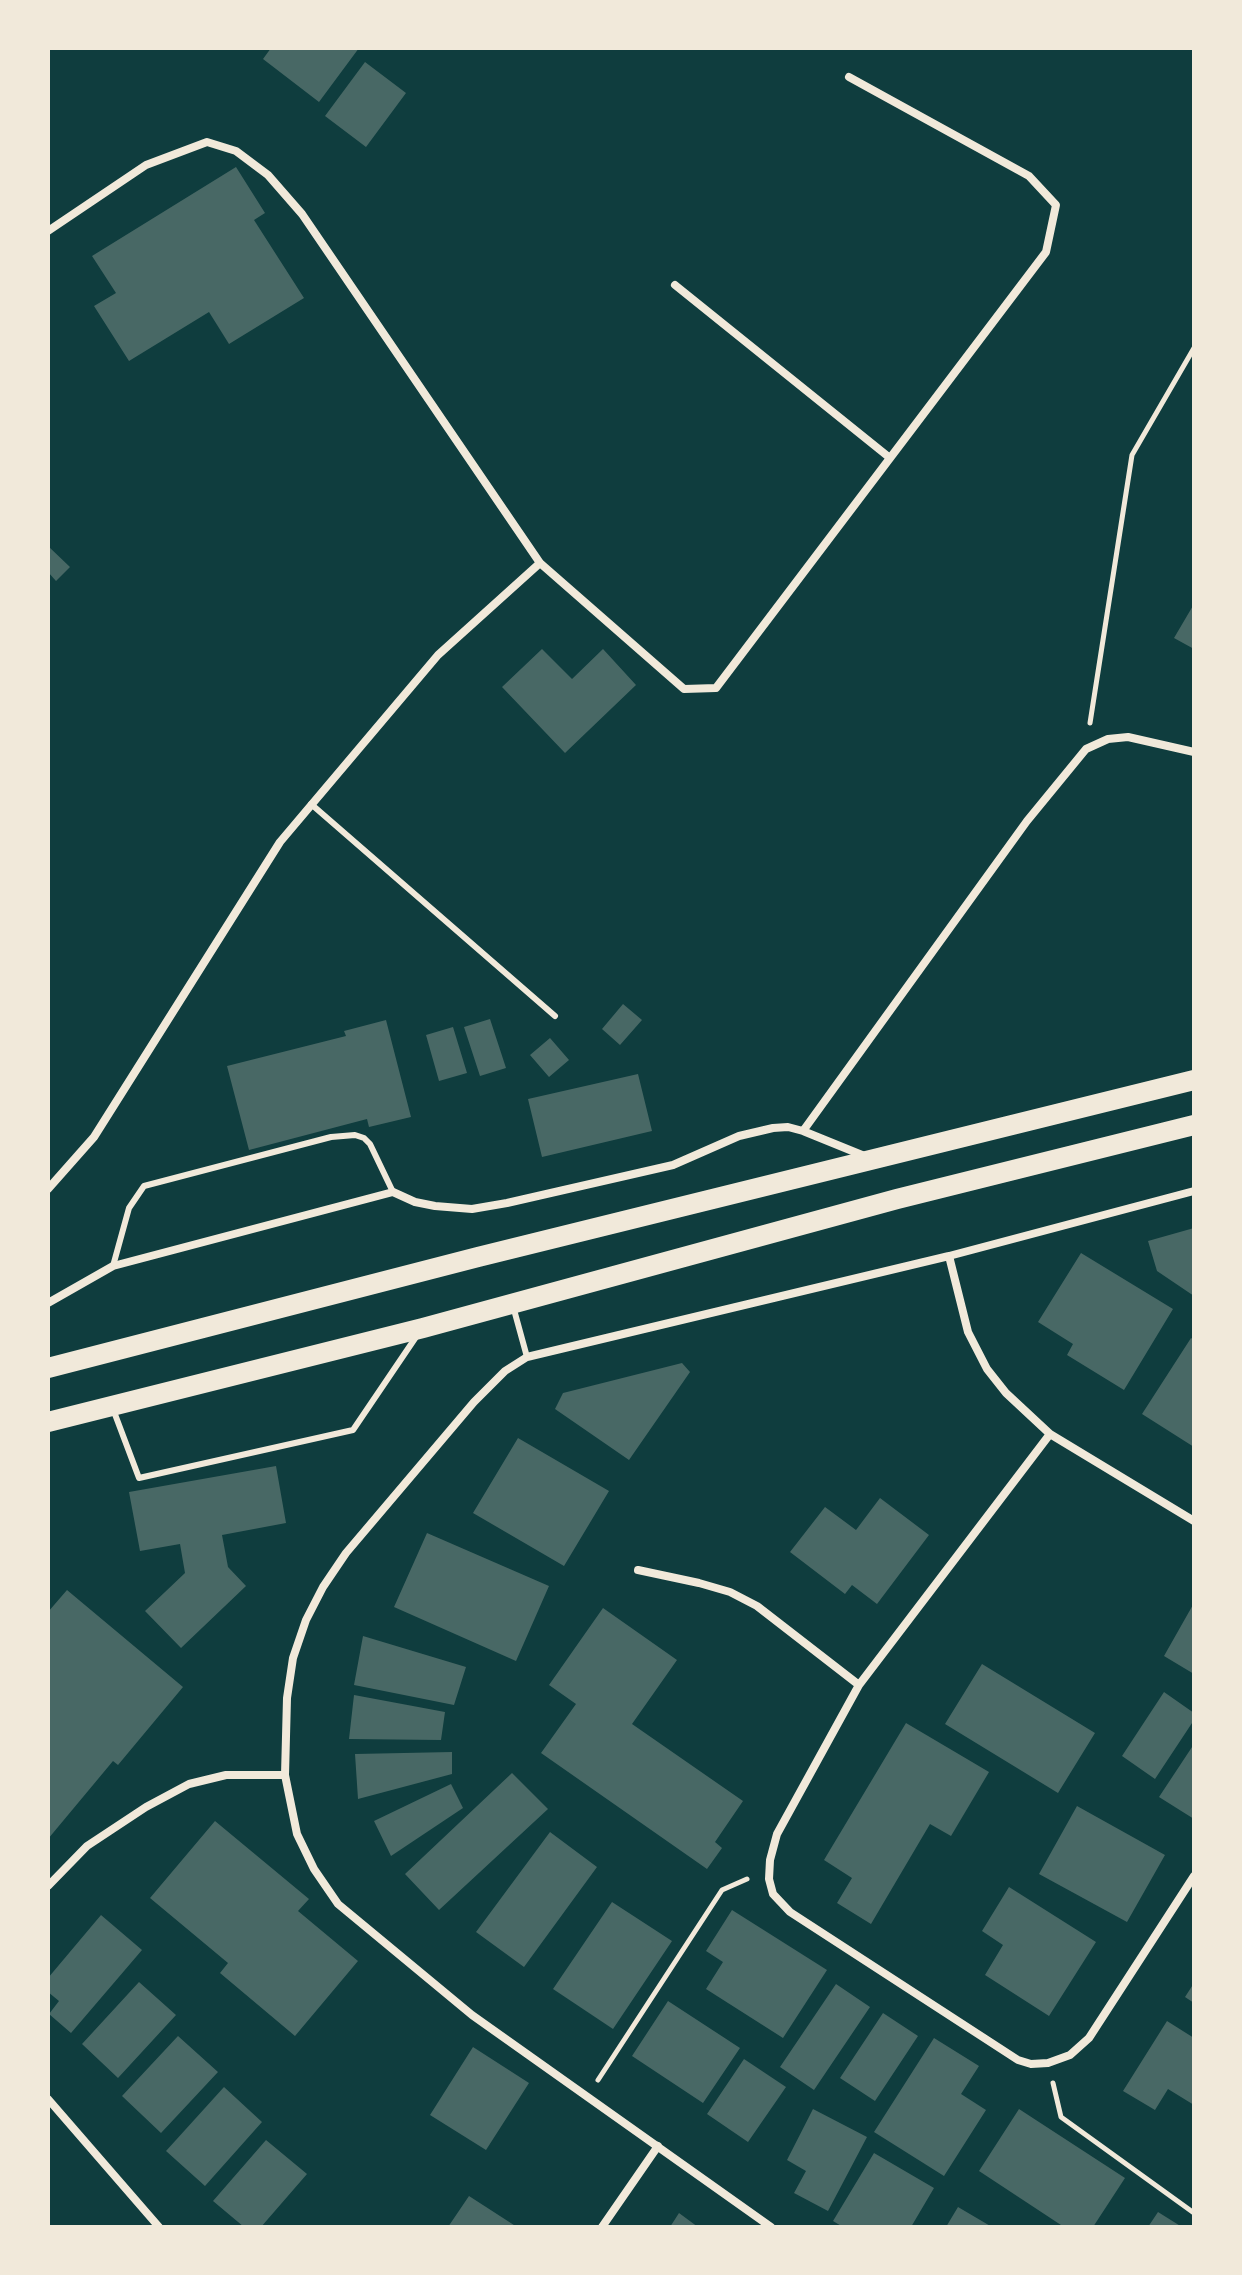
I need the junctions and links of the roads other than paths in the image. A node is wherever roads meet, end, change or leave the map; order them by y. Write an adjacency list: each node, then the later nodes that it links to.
1 (849, 77): 4 (street)
2 (48, 231): 5 (street)
3 (675, 285): 4 (street)
4 (890, 458): 5 (street)
5 (540, 563): 7 (street)
6 (1194, 752): 11 (street)
7 (311, 804): 8 (lane); 13 (street)
8 (555, 1016)
9 (1194, 1080): 12 (main road)
10 (1194, 1125): 19 (main road)
11 (803, 1131): 12 (street); 15 (street)
12 (871, 1158): 22 (main road)
13 (48, 1189)
14 (1194, 1191): 16 (street)
15 (393, 1192): 17 (street); 17 (lane)
16 (949, 1256): 21 (street); 25 (street)
17 (113, 1266): 18 (street)
18 (48, 1303)
19 (512, 1304): 20 (main road); 21 (lane)
20 (423, 1328): 23 (main road); 23 (lane)
21 (527, 1357): 29 (street)
22 (48, 1368)
23 (112, 1406): 24 (main road)
24 (48, 1422)
25 (1050, 1434): 26 (street); 28 (street)
26 (1194, 1521)
27 (638, 1570): 28 (street)
28 (859, 1685): 30 (street)
29 (285, 1775): 31 (street); 33 (street)
30 (1194, 1876)
31 (48, 1886)
32 (48, 2099): 34 (street)
33 (658, 2146): 35 (street); 36 (street)
34 (159, 2227)
35 (602, 2227)
36 (771, 2227)

